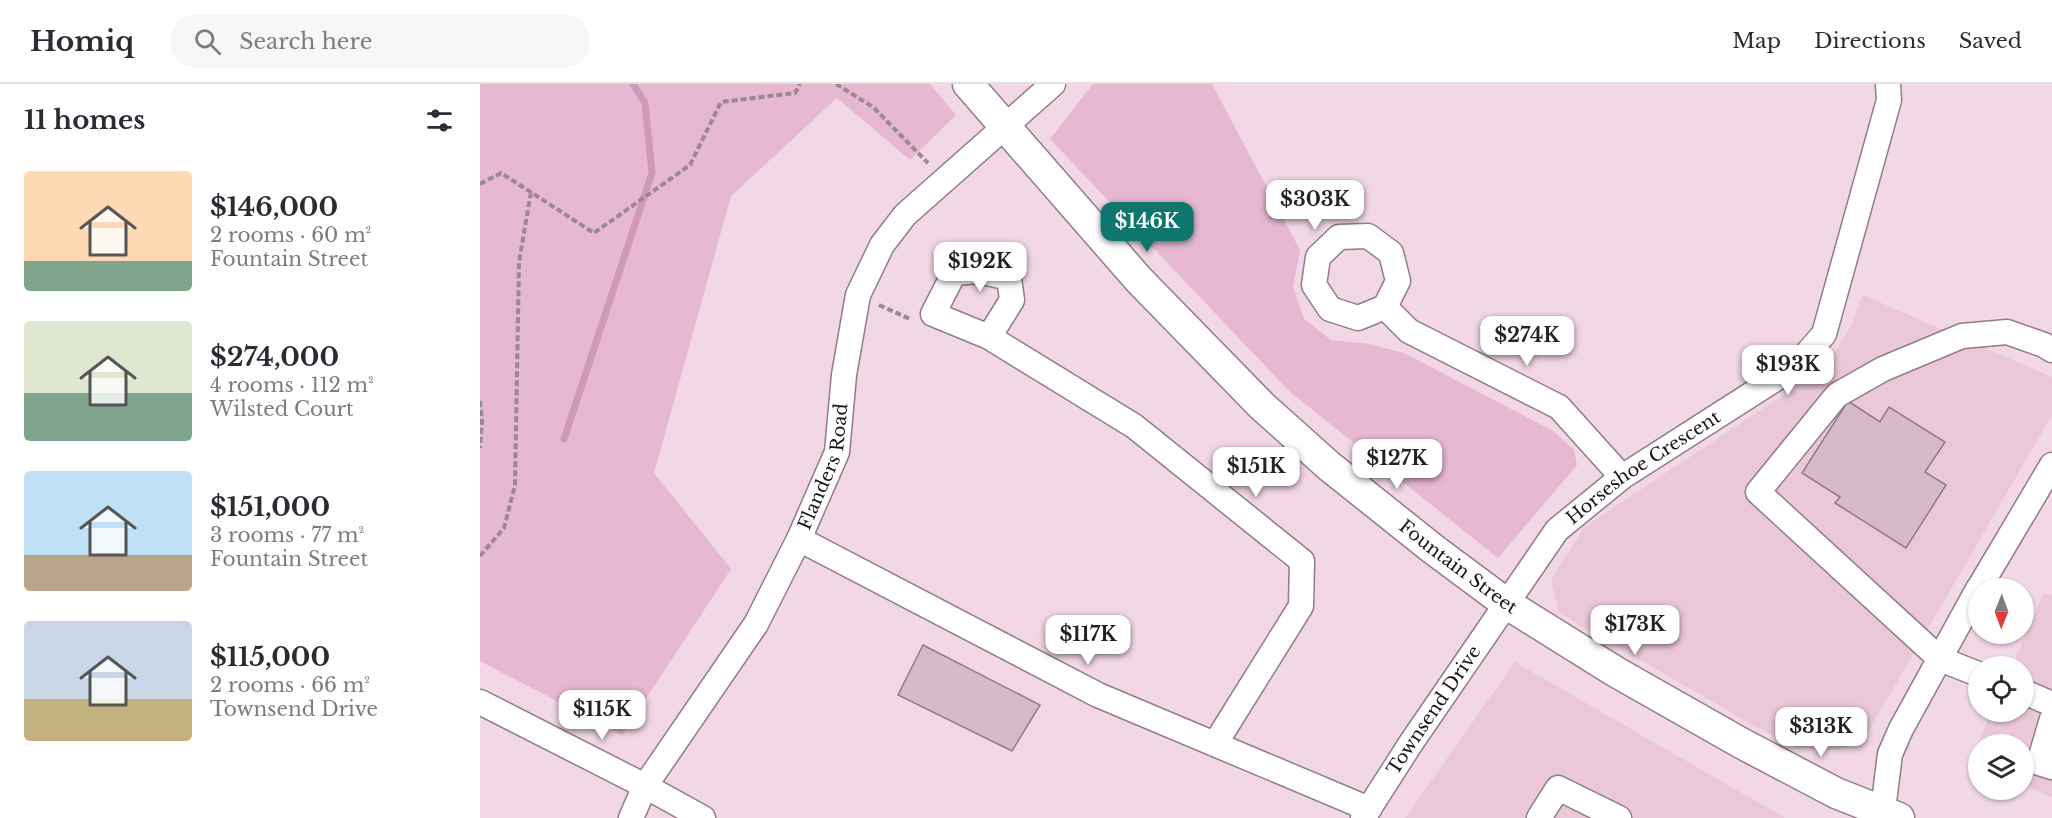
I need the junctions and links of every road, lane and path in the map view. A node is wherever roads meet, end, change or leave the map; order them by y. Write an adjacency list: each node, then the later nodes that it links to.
1 (800, 84): 9 (path)
2 (836, 84): 7 (path)
3 (968, 84): 6 (main road, Fountain Street)
4 (1053, 84): 6 (street)
5 (1888, 84): 18 (street, Horseshoe Crescent)
6 (1003, 126): 7 (street, Flanders Road); 22 (main road, Fountain Street)
7 (945, 180): 10 (street, Flanders Road)
8 (480, 184): 9 (path)
9 (531, 192): 20 (path)
10 (858, 295): 12 (path); 19 (street, Flanders Road)
11 (1384, 307): 18 (street)
12 (933, 314): 13 (street); 13 (street)
13 (989, 337): 30 (street)
14 (2052, 350): 24 (street)
15 (480, 400): 16 (path)
16 (480, 448)
17 (2052, 465): 21 (street)
18 (1622, 477): 22 (street, Horseshoe Crescent)
19 (799, 539): 30 (street); 32 (street, Flanders Road)
20 (480, 556)
21 (1985, 578)
22 (1508, 604): 33 (street, Townsend Drive); 34 (main road, Fountain Street)
23 (1968, 608): 24 (street)
24 (1940, 659): 25 (street); 34 (street)
25 (1968, 670)
26 (2034, 696): 28 (street)
27 (480, 702): 32 (street)
28 (2052, 704)
29 (2052, 719): 31 (street)
30 (1215, 744): 33 (street)
31 (2052, 767)
32 (645, 786): 35 (street, Flanders Road); 36 (street)
33 (1366, 813)
34 (1888, 816)
35 (631, 818)
36 (703, 818)
37 (1539, 818): 38 (street)
38 (1619, 818)

